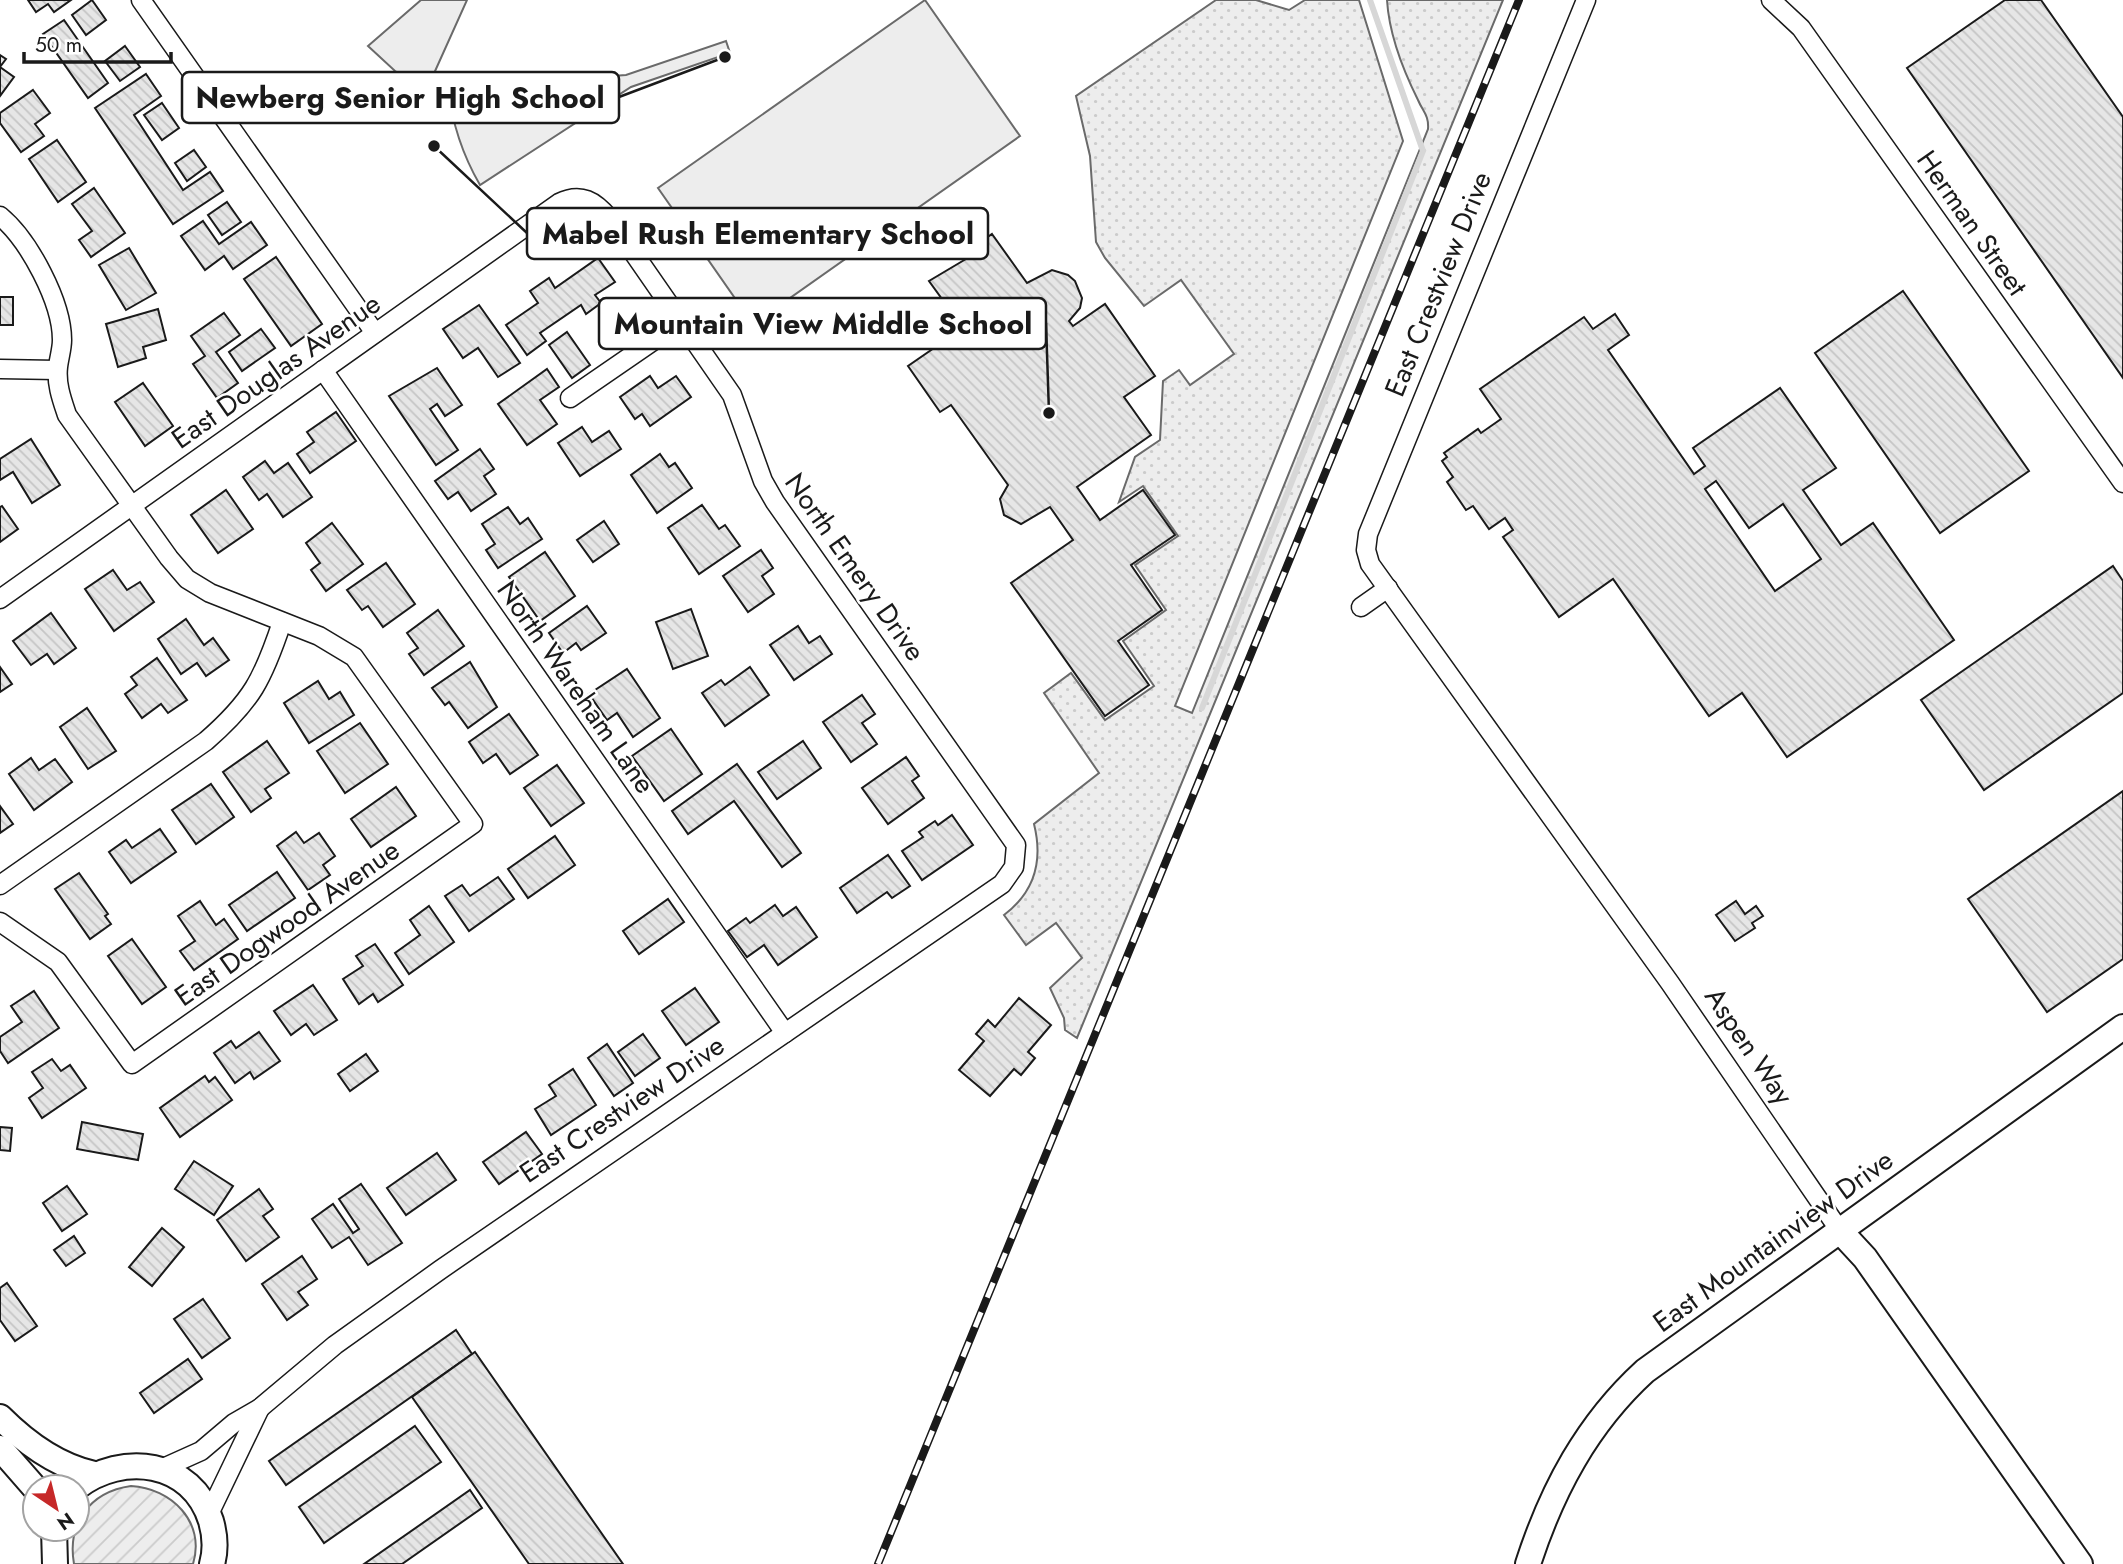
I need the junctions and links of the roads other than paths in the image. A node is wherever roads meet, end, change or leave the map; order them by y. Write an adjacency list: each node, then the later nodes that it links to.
1 (142, 0): 7 (street)
2 (1586, 0): 14 (street, East Crestview Drive)
3 (1771, 0): 12 (street, Herman Street)
4 (586, 199): 6 (street, North Emery Drive); 7 (street, East Douglas Avenue)
5 (0, 216): 9 (street)
6 (682, 321): 11 (street); 18 (street, North Emery Drive)
7 (375, 333): 10 (street, East Douglas Avenue)
8 (0, 369): 9 (street)
9 (57, 370): 13 (street)
10 (323, 370): 13 (street, East Douglas Avenue); 22 (street, North Wareham Lane)
11 (570, 398)
12 (2123, 483)
13 (131, 506): 15 (street, East Douglas Avenue); 17 (street)
14 (1388, 588): 16 (street); 23 (street, Aspen Way)
15 (0, 599)
16 (1361, 607)
17 (282, 622): 19 (street); 20 (street, East Dogwood Avenue)
18 (1016, 859): 22 (street, East Crestview Drive)
19 (0, 886)
20 (0, 922)
21 (2123, 1027): 23 (main road, East Mountainview Drive)
22 (785, 1033): 24 (street, East Crestview Drive)
23 (1840, 1231): 35 (main road, East Mountainview Drive); 36 (main road, Aspen Way)
24 (260, 1408): 27 (street, East Crestview Drive); 31 (street, East Crestview Drive)
25 (0, 1417): 29 (main road)
26 (0, 1448): 28 (main road)
27 (161, 1469): 30 (main road); 31 (main road)
28 (22, 1473)
29 (75, 1473)
30 (91, 1479)
31 (209, 1514): 33 (main road)
32 (54, 1543): 34 (main road)
33 (214, 1562)
34 (53, 1563)
35 (1528, 1564)
36 (2080, 1564)

